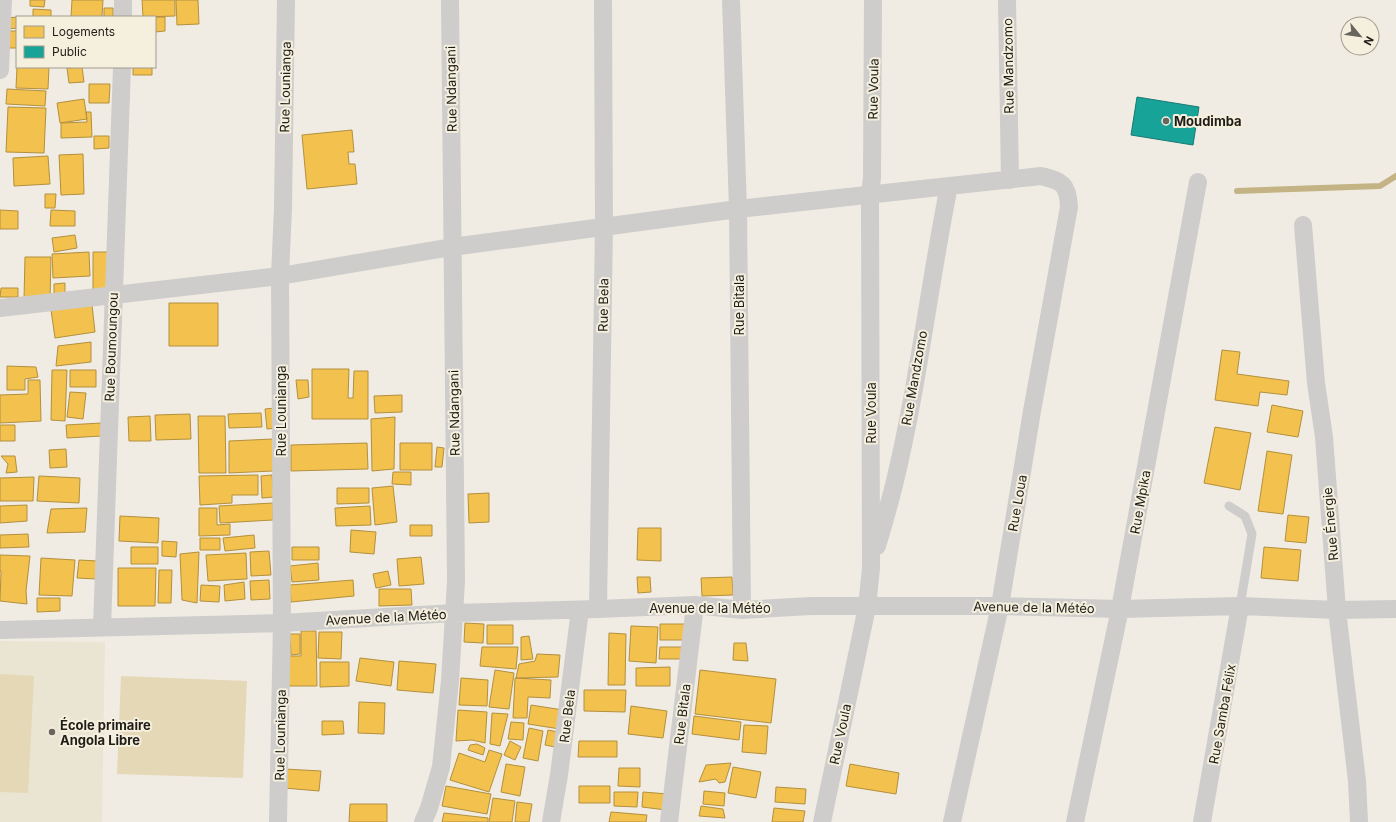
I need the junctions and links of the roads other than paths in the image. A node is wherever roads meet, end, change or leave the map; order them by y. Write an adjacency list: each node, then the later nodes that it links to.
1 (3, 0): 11 (street)
2 (123, 0): 9 (street)
3 (286, 0): 20 (street, Rue Lounianga)
4 (450, 0): 19 (street, Rue Ndangani)
5 (603, 0): 18 (street, Rue Bela)
6 (732, 0): 16 (street, Rue Bitala)
7 (874, 0): 15 (street, Rue Voula)
8 (1007, 0): 12 (street, Rue Mandzomo)
9 (123, 16)
10 (122, 68): 21 (street, Rue Boumoungou)
11 (0, 70)
12 (1010, 180): 14 (street); 26 (street, Rue Loua)
13 (1198, 182): 29 (street, Rue Mpika)
14 (949, 186): 15 (street); 24 (street, Rue Mandzomo)
15 (870, 196): 16 (street); 24 (street, Rue Voula)
16 (738, 209): 18 (street); 33 (street, Rue Bitala)
17 (1303, 225): 34 (street, Rue Énergie)
18 (604, 227): 19 (street); 30 (street, Rue Bela)
19 (452, 247): 20 (street); 35 (street, Rue Ndangani)
20 (280, 276): 21 (street); 36 (street, Rue Lounianga)
21 (113, 295): 22 (street); 37 (street, Rue Boumoungou)
22 (0, 308)
23 (1229, 506): 27 (lane)
24 (871, 568): 28 (street, Rue Voula)
25 (694, 605): 30 (street, Avenue de la Météo); 33 (street, Avenue de la Météo); 42 (street, Rue Bitala)
26 (1000, 606): 28 (street, Avenue de la Météo); 29 (street, Avenue de la Météo); 44 (street, Rue Loua)
27 (1240, 606): 29 (street, Avenue de la Météo); 34 (street, Avenue de la Météo); 46 (street, Rue Samba Félix)
28 (867, 607): 33 (street, Avenue de la Météo); 43 (street, Rue Voula)
29 (1120, 608): 45 (street, Rue Mpika)
30 (598, 609): 32 (street, Avenue de la Météo)
31 (1396, 609): 34 (street, Avenue de la Météo)
32 (580, 610): 35 (street, Avenue de la Météo); 41 (street, Rue Bela)
33 (742, 610)
34 (1337, 610): 47 (street, Rue Énergie)
35 (454, 613): 36 (street, Avenue de la Météo); 40 (street, Rue Ndangani)
36 (282, 623): 37 (street, Avenue de la Météo); 39 (street, Rue Lounianga)
37 (102, 627): 38 (street, Avenue de la Météo)
38 (0, 630)
39 (278, 822)
40 (423, 822)
41 (551, 822)
42 (669, 822)
43 (822, 822)
44 (952, 822)
45 (1075, 822)
46 (1202, 822)
47 (1359, 822)

